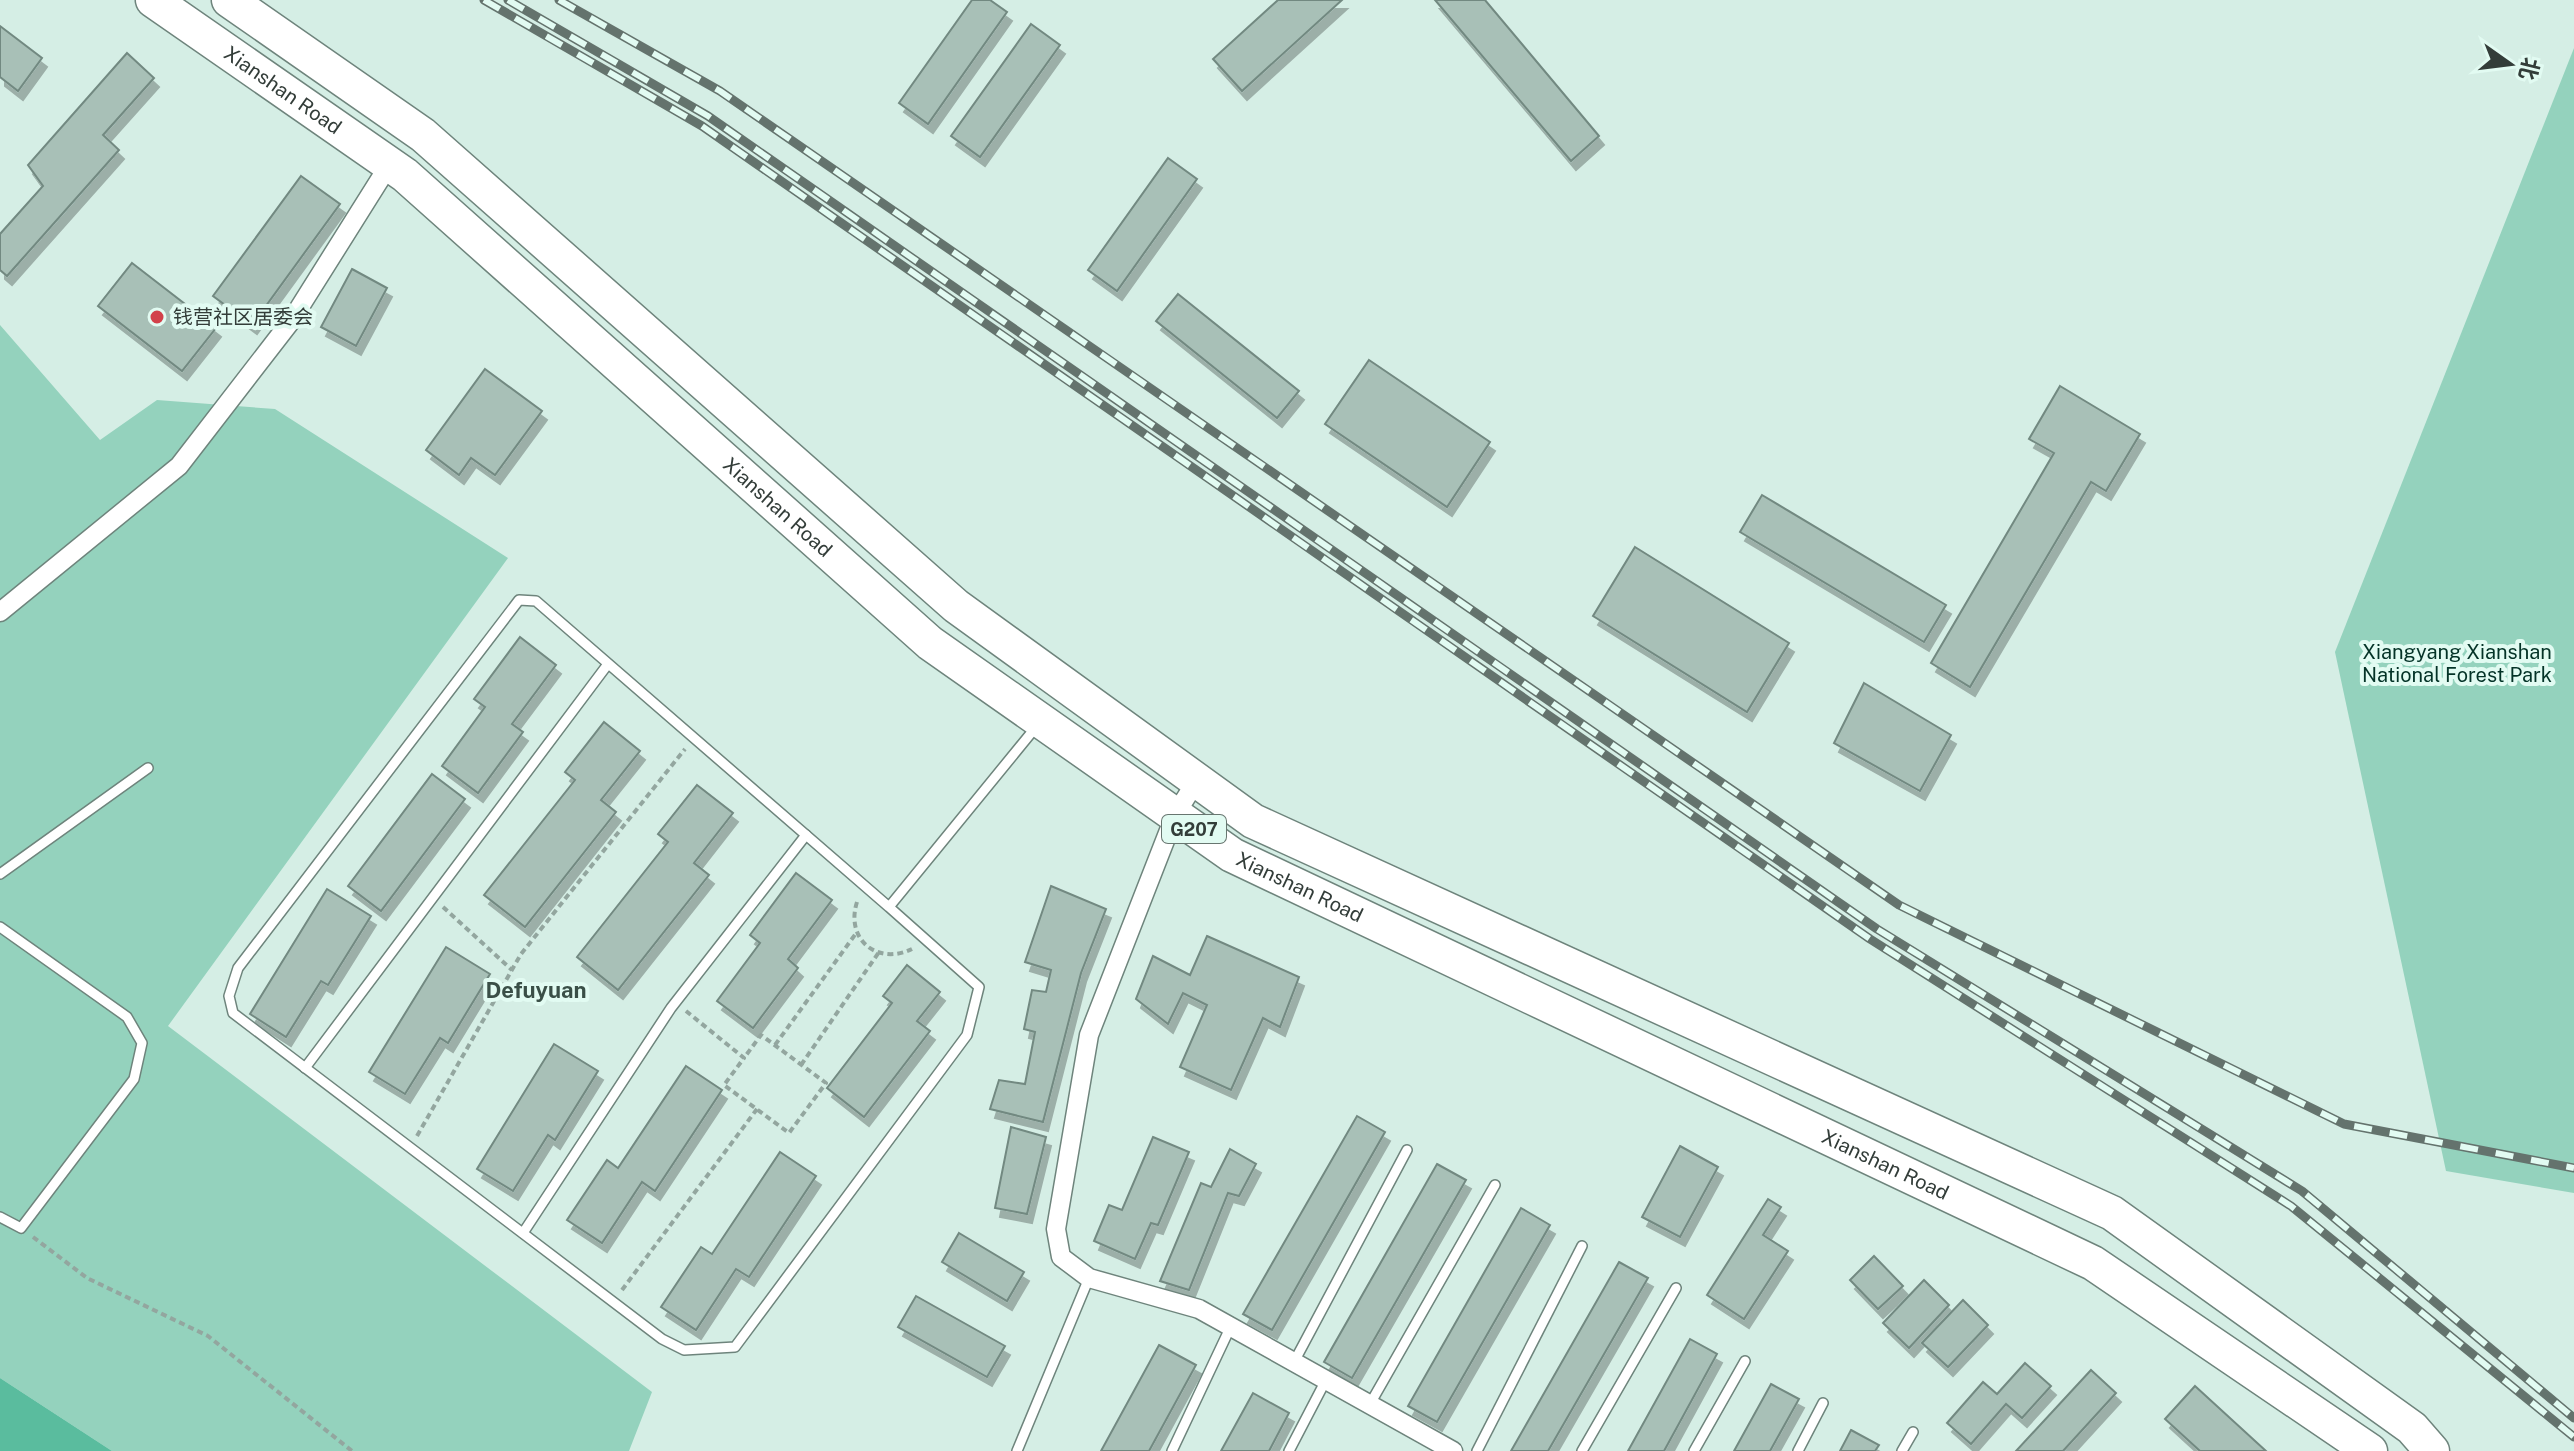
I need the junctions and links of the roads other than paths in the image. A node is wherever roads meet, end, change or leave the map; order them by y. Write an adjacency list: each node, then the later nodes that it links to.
1 (153, 0): 3 (highway, Xianshan Road / G207)
2 (229, 0): 8 (highway, Xianshan Road / G207)
3 (389, 165): 4 (street); 6 (highway, Xianshan Road / G207)
4 (0, 612)
5 (608, 664): 10 (lane); 14 (lane); 14 (lane)
6 (1041, 721): 9 (highway, Xianshan Road / G207); 12 (lane)
7 (148, 768): 11 (lane)
8 (1197, 780): 9 (street); 40 (highway, Xianshan Road / G207)
9 (1175, 815): 20 (street); 39 (highway, Xianshan Road / G207)
10 (806, 835): 12 (lane); 18 (lane)
11 (0, 874)
12 (889, 907): 18 (lane)
13 (0, 927): 17 (lane)
14 (305, 1068): 18 (lane)
15 (1407, 1150): 24 (lane)
16 (1495, 1185): 27 (lane)
17 (0, 1217)
18 (523, 1233)
19 (1582, 1246): 34 (lane)
20 (1089, 1278): 22 (street); 30 (lane)
21 (1676, 1288): 35 (lane)
22 (1231, 1326): 24 (street); 31 (lane)
23 (1745, 1361): 36 (lane)
24 (1294, 1362): 25 (street)
25 (1326, 1380): 27 (street); 32 (lane)
26 (1823, 1403): 37 (lane)
27 (1370, 1404): 29 (street)
28 (1913, 1432): 38 (lane)
29 (1426, 1444): 33 (street)
30 (1017, 1451)
31 (1172, 1451)
32 (1289, 1451)
33 (1453, 1451)
34 (1477, 1451)
35 (1582, 1451)
36 (1694, 1451)
37 (1798, 1451)
38 (1902, 1451)
39 (2370, 1451)
40 (2432, 1451)

